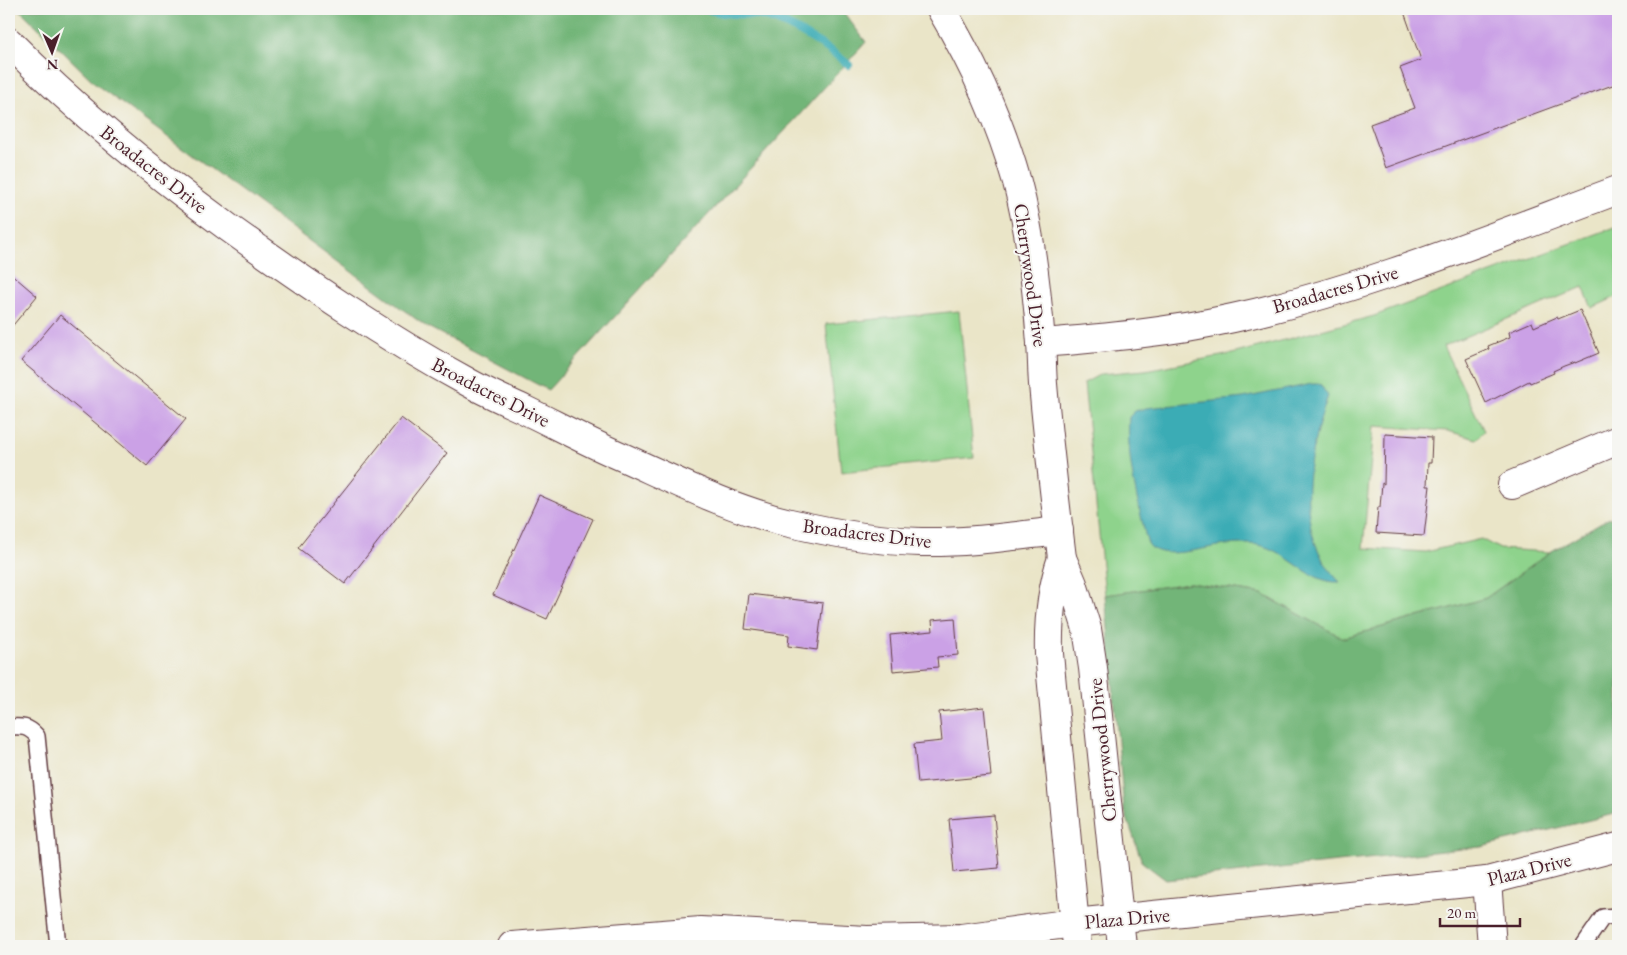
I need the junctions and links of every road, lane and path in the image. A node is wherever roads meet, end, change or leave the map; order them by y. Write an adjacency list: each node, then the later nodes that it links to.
1 (941, 9): 4 (street, Cherrywood Drive)
2 (9, 42): 7 (street, Broadacres Drive)
3 (1618, 190): 4 (street, Broadacres Drive)
4 (1041, 343): 7 (street, Cherrywood Drive)
5 (1618, 440): 6 (street)
6 (1512, 485)
7 (1060, 545): 12 (street, Cherrywood Drive); 13 (street, Cherrywood Drive)
8 (9, 727): 17 (lane)
9 (1618, 847): 10 (street, Plaza Drive)
10 (1487, 881): 12 (street, Plaza Drive); 20 (street)
11 (1618, 916): 21 (lane)
12 (1119, 919): 13 (street, Plaza Drive); 19 (street, Cherrywood Drive)
13 (1076, 935): 16 (street, Plaza Drive)
14 (747, 940): 15 (street, Plaza Drive); 16 (street, Plaza Drive)
15 (632, 941): 18 (street, Plaza Drive)
16 (961, 942)
17 (58, 946)
18 (512, 946)
19 (1122, 946)
20 (1492, 946)
21 (1583, 946)

